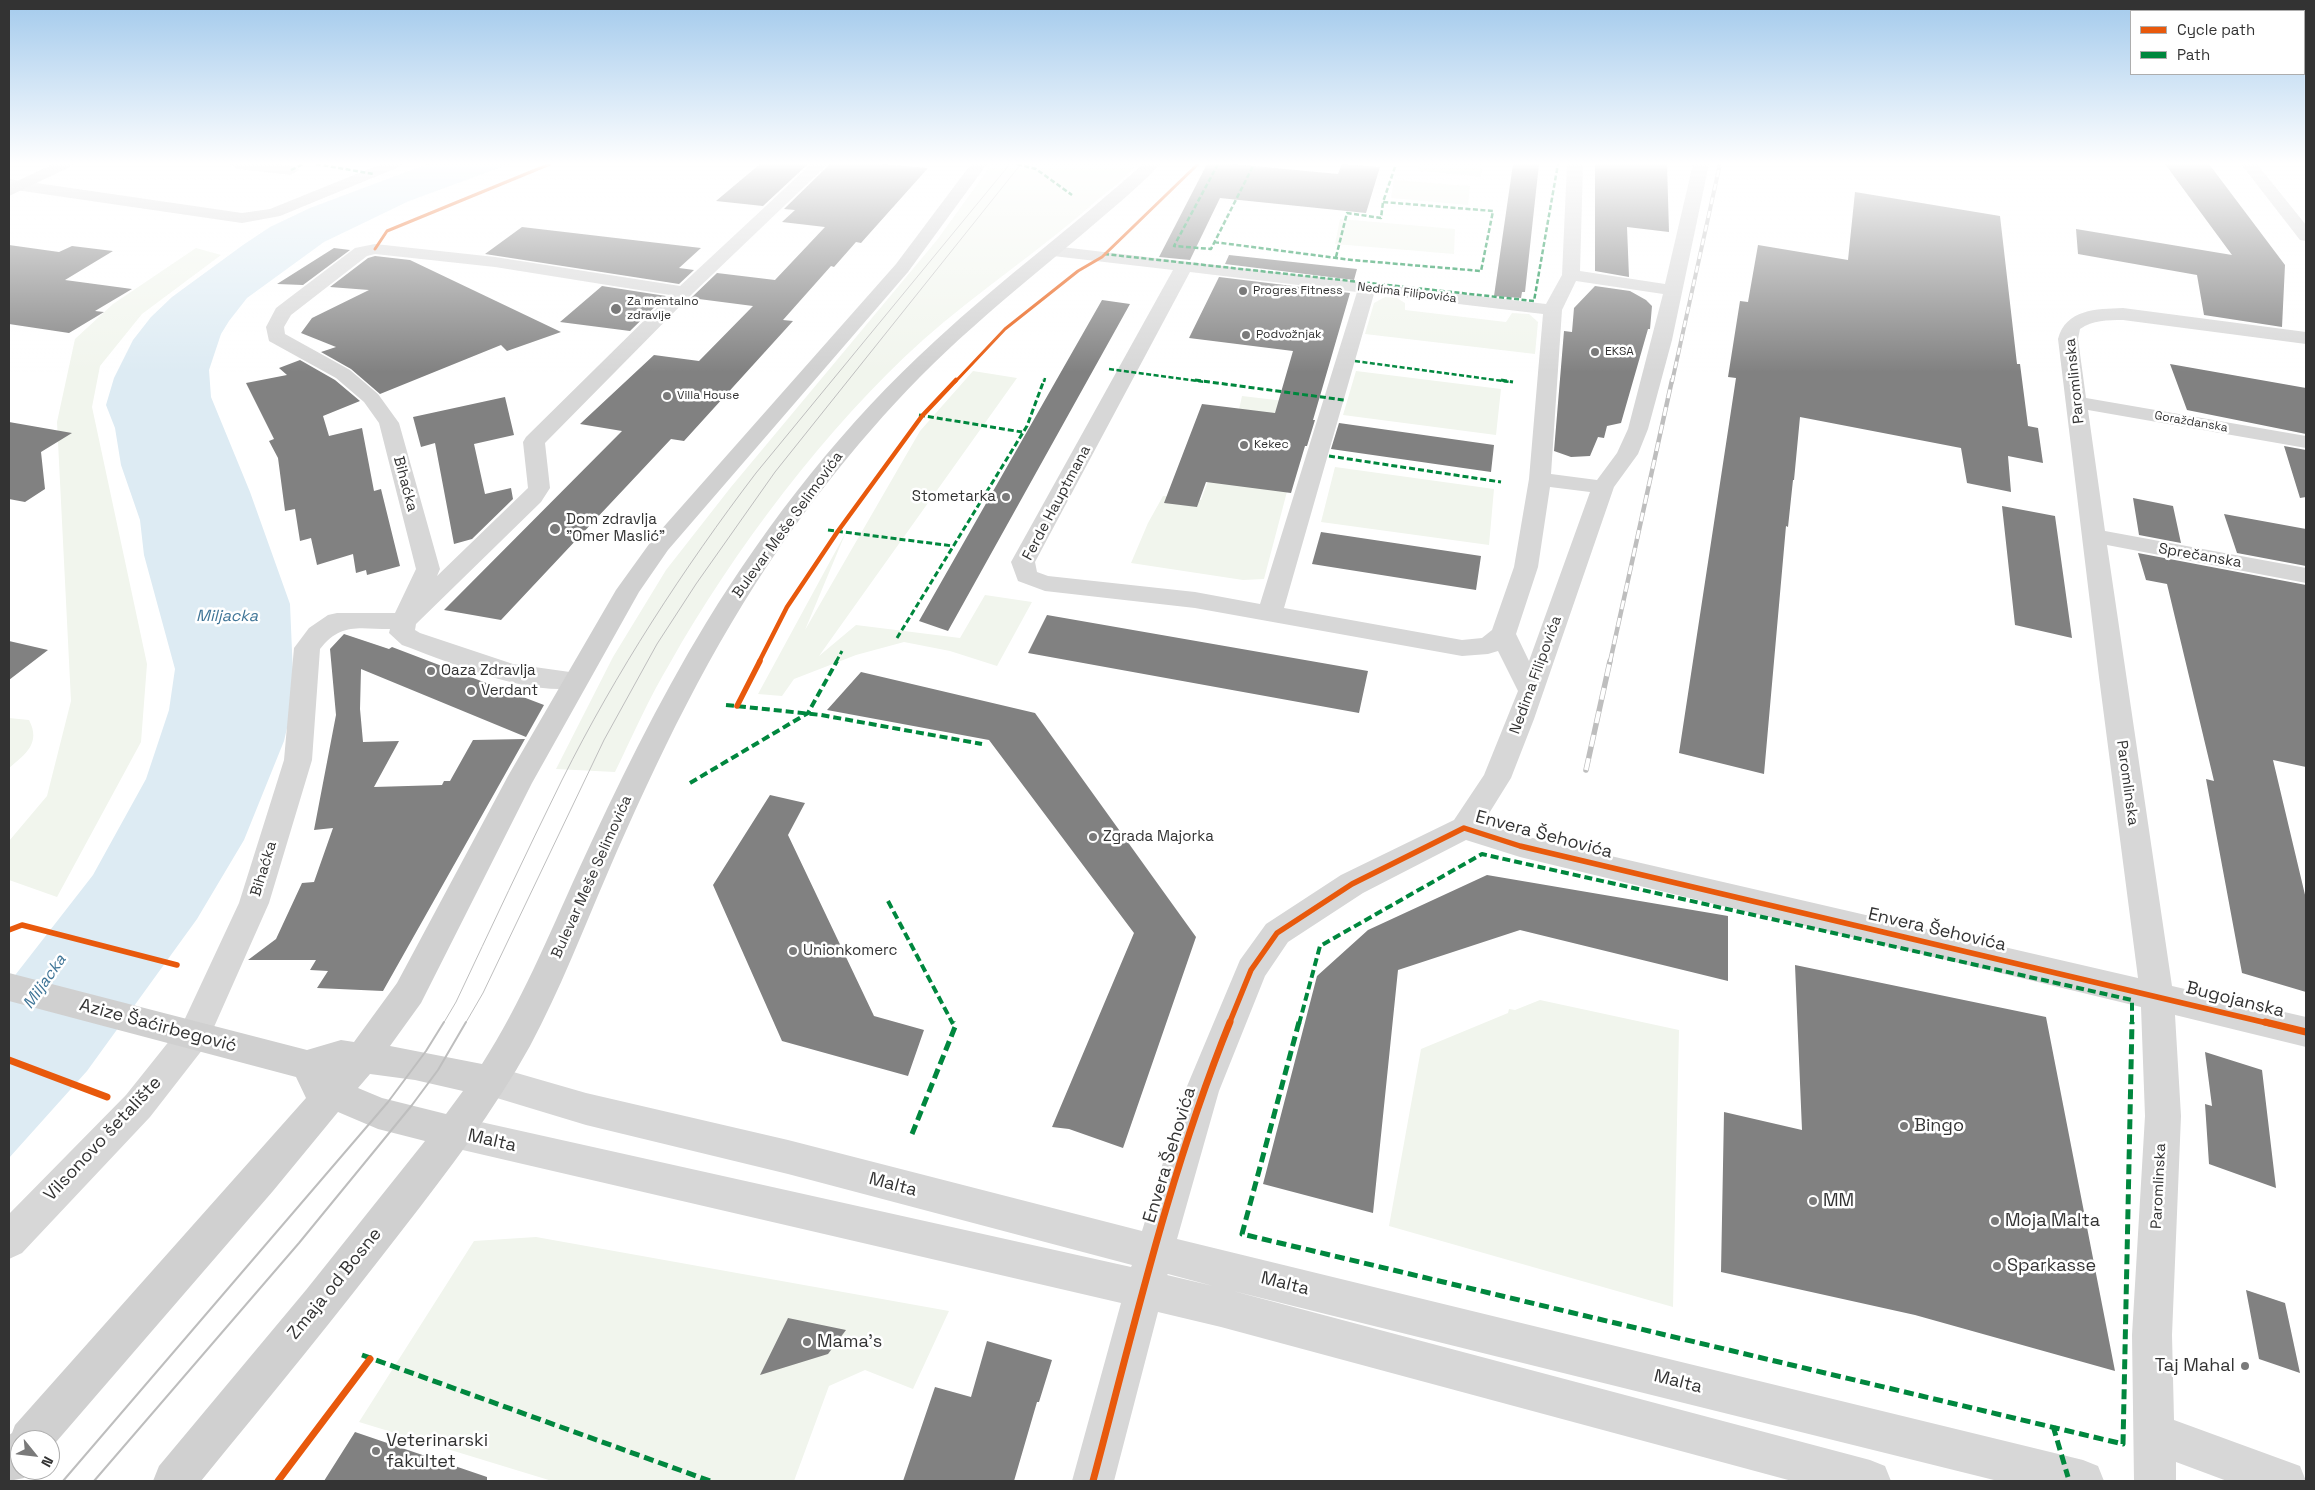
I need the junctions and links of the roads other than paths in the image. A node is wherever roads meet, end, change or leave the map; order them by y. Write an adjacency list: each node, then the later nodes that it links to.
1 (746, 234): 11 (street)
2 (929, 234): 23 (main road)
3 (1073, 234): 6 (main road, Bulevar Meše Selimovića)
4 (1572, 234): 8 (street)
5 (1686, 234): 17 (street, Nedima Filipovića)
6 (1053, 251): 7 (street, Nedima Filipovića); 32 (main road, Bulevar Meše Selimovića)
7 (1184, 266): 9 (street, Nedima Filipovića); 20 (street, Ferde Hauptmana)
8 (1571, 275): 10 (street); 12 (street)
9 (1367, 288): 12 (street, Nedima Filipovića); 20 (street)
10 (1664, 290)
11 (684, 292): 21 (street); 21 (street, Bihaćka)
12 (1553, 310): 16 (street)
13 (2306, 338): 14 (street, Paromlinska)
14 (2076, 402): 15 (street, Goraždanska); 18 (street, Paromlinska)
15 (2306, 442)
16 (1540, 479): 17 (street); 22 (street)
17 (1604, 487): 24 (street, Nedima Filipovića)
18 (2094, 536): 19 (street, Sprečanska); 27 (street, Paromlinska)
19 (2306, 575)
20 (1270, 612): 22 (street, Ferde Hauptmana)
21 (404, 621): 23 (street); 29 (street, Bihaćka)
22 (1503, 634): 24 (street)
23 (575, 680): 31 (main road)
24 (1530, 690): 25 (street, Nedima Filipovića)
25 (1464, 828): 27 (street, Envera Šehovića); 35 (street, Envera Šehovića)
26 (9, 987): 29 (main road, Azize Šaćirbegović)
27 (2158, 995): 28 (street, Bugojanska); 38 (street, Paromlinska)
28 (2306, 1032)
29 (194, 1035): 30 (main road, Azize Šaćirbegović); 34 (street, Vilsonovo šetalište)
30 (307, 1065): 31 (main road); 31 (main road)
31 (348, 1076): 32 (main road); 33 (main road); 37 (main road)
32 (489, 1081): 33 (main road, Zmaja od Bosne); 35 (street, Malta)
33 (454, 1132): 36 (street, Malta); 39 (main road, Zmaja od Bosne)
34 (9, 1240)
35 (1155, 1252): 36 (street, Envera Šehovića); 42 (street, Malta)
36 (1144, 1289): 40 (street, Envera Šehovića); 41 (street, Malta)
37 (39, 1430)
38 (2155, 1434): 43 (street, Paromlinska); 44 (street)
39 (174, 1481)
40 (1093, 1481)
41 (1870, 1481)
42 (2083, 1481)
43 (2155, 1481)
44 (2285, 1481)

